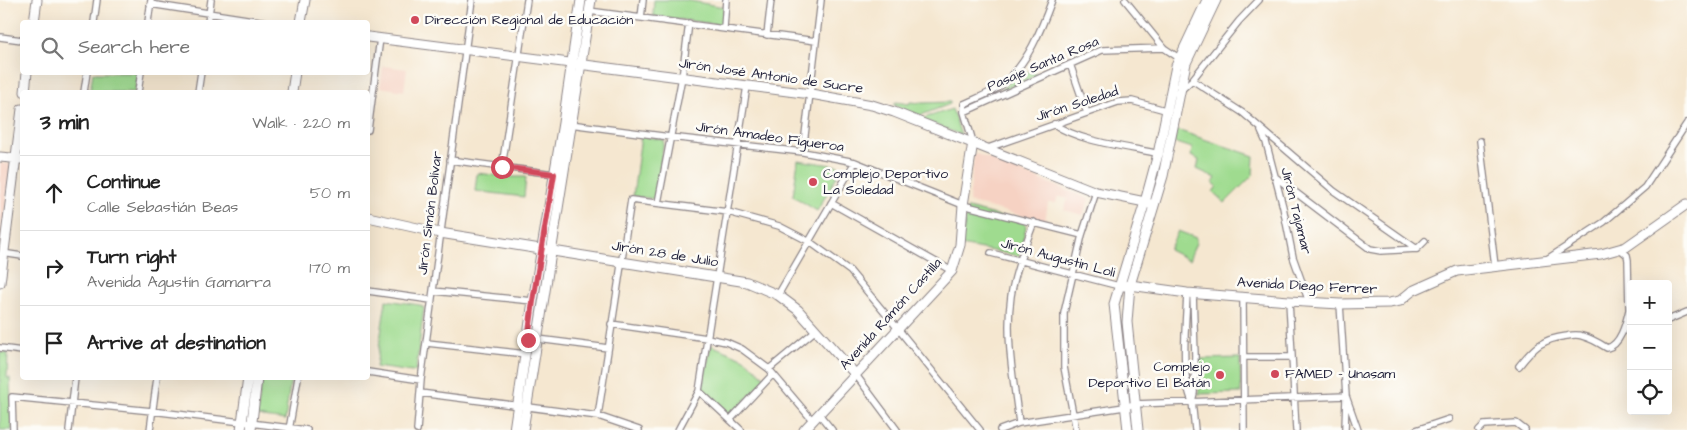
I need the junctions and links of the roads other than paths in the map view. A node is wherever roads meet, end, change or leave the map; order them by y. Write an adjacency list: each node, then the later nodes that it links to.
1 (37, 0): 22 (main road)
2 (97, 0): 23 (street)
3 (211, 0): 20 (street)
4 (305, 0): 27 (main road)
5 (472, 0): 37 (street, Jirón Simón Bolívar)
6 (527, 0): 38 (street)
7 (581, 0): 40 (main road)
8 (590, 0): 19 (main road)
9 (643, 0): 21 (street)
10 (726, 0): 29 (street)
11 (771, 0): 30 (street)
12 (822, 0): 35 (street)
13 (1052, 0): 59 (street)
14 (1125, 0): 36 (street)
15 (1207, 0): 39 (main road)
16 (1216, 0): 39 (main road)
17 (1259, 0): 48 (street)
18 (151, 2): 20 (street); 24 (street)
19 (589, 11): 21 (street); 40 (main road)
20 (209, 14): 25 (street); 26 (street)
21 (641, 18): 28 (street)
22 (34, 20)
23 (94, 20)
24 (148, 20)
25 (208, 20)
26 (252, 20)
27 (302, 20)
28 (689, 24): 29 (street); 47 (street)
29 (724, 28): 30 (street)
30 (767, 35): 35 (street)
31 (0, 37): 34 (street)
32 (370, 37): 33 (main road, Jirón José Antonio de Sucre)
33 (380, 38): 37 (main road, Jirón José Antonio de Sucre); 61 (street)
34 (20, 40)
35 (816, 42): 56 (street)
36 (1164, 48): 39 (street); 41 (street, Pasaje Santa Rosa)
37 (465, 49): 38 (main road, Jirón José Antonio de Sucre); 77 (street, Jirón Simón Bolívar)
38 (518, 55): 40 (main road, Jirón José Antonio de Sucre); 79 (street)
39 (1182, 61): 55 (main road); 57 (main road)
40 (576, 62): 47 (main road, Jirón José Antonio de Sucre); 62 (main road)
41 (1070, 64): 59 (street, Pasaje Santa Rosa); 60 (street)
42 (27, 75): 50 (main road)
43 (87, 75): 51 (street)
44 (141, 75): 52 (street)
45 (201, 75): 53 (street)
46 (295, 75): 54 (main road)
47 (682, 77): 49 (main road, Jirón José Antonio de Sucre); 66 (street)
48 (1192, 80): 55 (street); 65 (street)
49 (747, 86): 56 (main road, Jirón José Antonio de Sucre); 70 (street)
50 (25, 90)
51 (84, 90)
52 (138, 90)
53 (198, 90)
54 (292, 90)
55 (1180, 91): 57 (street); 58 (main road)
56 (811, 94): 69 (main road, Jirón José Antonio de Sucre); 72 (street)
57 (1170, 94): 58 (main road)
58 (1171, 111): 60 (street, Jirón Soledad); 73 (main road); 74 (main road)
59 (964, 112): 69 (street, Avenida Ramón Castilla)
60 (1087, 113): 64 (street, Jirón Soledad)
61 (370, 115)
62 (567, 123): 66 (street, Jirón Amadeo Figueroa); 80 (main road); 98 (main road)
63 (1687, 123): 103 (street)
64 (1054, 124): 71 (street, Jirón Soledad); 73 (street)
65 (1258, 127): 81 (street, Jirón Tajamar); 95 (street)
66 (670, 137): 70 (street, Jirón Amadeo Figueroa); 83 (street)
67 (1480, 141): 105 (street)
68 (20, 142): 76 (main road)
69 (973, 142): 71 (main road, Jirón José Antonio de Sucre); 87 (main road, Avenida Ramón Castilla)
70 (739, 144): 72 (street, Jirón Amadeo Figueroa); 88 (street)
71 (988, 148): 82 (main road, Jirón José Antonio de Sucre)
72 (803, 152): 78 (street, Jirón Amadeo Figueroa)
73 (1158, 154): 74 (street); 85 (main road)
74 (1168, 156): 85 (main road)
75 (0, 157): 76 (main road)
76 (19, 158): 99 (main road)
77 (450, 160): 79 (street); 91 (street, Jirón Simón Bolívar)
78 (855, 162): 84 (street); 87 (street, Jirón Amadeo Figueroa)
79 (502, 167): 80 (street)
80 (554, 174): 97 (main road)
81 (1274, 176): 95 (street); 121 (street, Jirón Tajamar)
82 (1096, 192): 85 (main road, Jirón José Antonio de Sucre); 92 (street)
83 (658, 203): 88 (street); 104 (street)
84 (831, 203): 94 (street); 106 (street)
85 (1150, 204): 111 (main road); 112 (main road)
86 (1687, 204): 96 (main road, Avenida Diego Ferrer)
87 (963, 205): 90 (street, Jirón Amadeo Figueroa); 106 (main road, Avenida Ramón Castilla)
88 (728, 212): 94 (street); 108 (street)
89 (370, 217): 91 (main road, Jirón 28 de Julio)
90 (1034, 222): 92 (street, Jirón Amadeo Figueroa); 102 (street)
91 (440, 233): 97 (main road, Jirón 28 de Julio); 114 (street, Jirón Simón Bolívar)
92 (1082, 235): 107 (street)
93 (1424, 240): 95 (street)
94 (810, 242): 116 (street); 128 (street)
95 (1417, 249)
96 (1620, 249): 103 (main road, Avenida Diego Ferrer); 109 (street)
97 (542, 250): 98 (main road, Jirón 28 de Julio); 119 (main road)
98 (552, 251): 104 (main road, Jirón 28 de Julio); 130 (main road)
99 (2, 253): 101 (street); 110 (main road)
100 (991, 253): 102 (street, Jirón Augustin Loli)
101 (20, 256)
102 (1020, 260): 107 (street, Jirón Augustin Loli); 164 (street)
103 (1546, 260): 105 (main road, Avenida Diego Ferrer)
104 (621, 261): 108 (main road, Jirón 28 de Julio); 126 (street)
105 (1495, 266): 122 (main road, Avenida Diego Ferrer)
106 (952, 271): 128 (main road, Avenida Ramón Castilla)
107 (1072, 275): 112 (street, Jirón Augustin Loli); 159 (street)
108 (717, 276): 116 (main road, Jirón 28 de Julio); 129 (street)
109 (1629, 280)
110 (0, 283)
111 (1130, 285): 112 (main road, Avenida Diego Ferrer); 115 (main road, Avenida Diego Ferrer); 155 (main road)
112 (1119, 286): 157 (main road)
113 (370, 291): 118 (street)
114 (433, 291): 118 (street, Jirón Simón Bolívar); 119 (street)
115 (1190, 293): 117 (main road, Avenida Diego Ferrer); 153 (street); 153 (street)
116 (778, 295): 127 (main road, Jirón 28 de Julio)
117 (1243, 297): 120 (main road, Avenida Diego Ferrer); 136 (street)
118 (432, 300): 131 (street, Jirón Simón Bolívar)
119 (533, 301): 135 (main road)
120 (1289, 301): 121 (main road, Avenida Diego Ferrer); 137 (street)
121 (1309, 302): 122 (main road, Avenida Diego Ferrer)
122 (1340, 304): 150 (street)
123 (1687, 312): 124 (street)
124 (1672, 318)
125 (1627, 319): 138 (street)
126 (611, 324): 129 (street); 133 (street)
127 (816, 330): 140 (street); 141 (main road, Jirón 28 de Julio)
128 (899, 330): 141 (main road, Avenida Ramón Castilla); 181 (street)
129 (707, 338): 140 (street); 148 (street)
130 (538, 339): 133 (street); 156 (main road)
131 (426, 343): 135 (street); 147 (street, Jirón Simón Bolívar)
132 (0, 348): 134 (street)
133 (608, 348): 160 (street)
134 (20, 351)
135 (526, 354): 156 (main road)
136 (1244, 357): 137 (street); 152 (street)
137 (1292, 357): 151 (street)
138 (1519, 366)
139 (370, 372): 147 (street)
140 (771, 372): 161 (street); 163 (street)
141 (856, 375): 161 (main road, Avenida Ramón Castilla); 180 (street, Jirón 28 de Julio)
142 (74, 380): 154 (street)
143 (156, 380): 158 (street)
144 (248, 380): 165 (main road)
145 (257, 380): 165 (main road)
146 (298, 380): 167 (street)
147 (421, 380): 149 (street, Jirón Simón Bolívar)
148 (699, 391): 163 (street); 176 (street)
149 (420, 393): 156 (street); 172 (street, Jirón Simón Bolívar)
150 (1346, 396): 151 (street); 189 (street); 190 (street)
151 (1294, 398): 152 (street); 188 (street)
152 (1244, 399): 153 (street); 187 (street)
153 (1192, 401): 155 (street); 186 (street)
154 (72, 403): 158 (street); 168 (street); 169 (street)
155 (1135, 404): 157 (street); 185 (main road)
156 (522, 406): 160 (street); 173 (main road); 174 (main road)
157 (1124, 407): 159 (street); 184 (main road)
158 (152, 411): 165 (street); 170 (street)
159 (1074, 415): 164 (street); 183 (street)
160 (598, 416): 175 (street)
161 (816, 417): 178 (main road, Avenida Ramón Castilla); 179 (street)
162 (1449, 419): 191 (street)
163 (730, 420): 177 (street)
164 (1019, 424): 182 (street)
165 (246, 426): 167 (street)
166 (1482, 428): 192 (street)
167 (289, 429): 171 (street)
168 (13, 430)
169 (69, 430)
170 (150, 430)
171 (307, 430)
172 (417, 430)
173 (514, 430)
174 (523, 430)
175 (639, 430)
176 (678, 430)
177 (741, 430)
178 (804, 430)
179 (832, 430)
180 (897, 430)
181 (980, 430)
182 (1000, 430)
183 (1076, 430)
184 (1128, 430)
185 (1138, 430)
186 (1195, 430)
187 (1244, 430)
188 (1296, 430)
189 (1345, 430)
190 (1358, 430)
191 (1416, 430)
192 (1525, 430)

